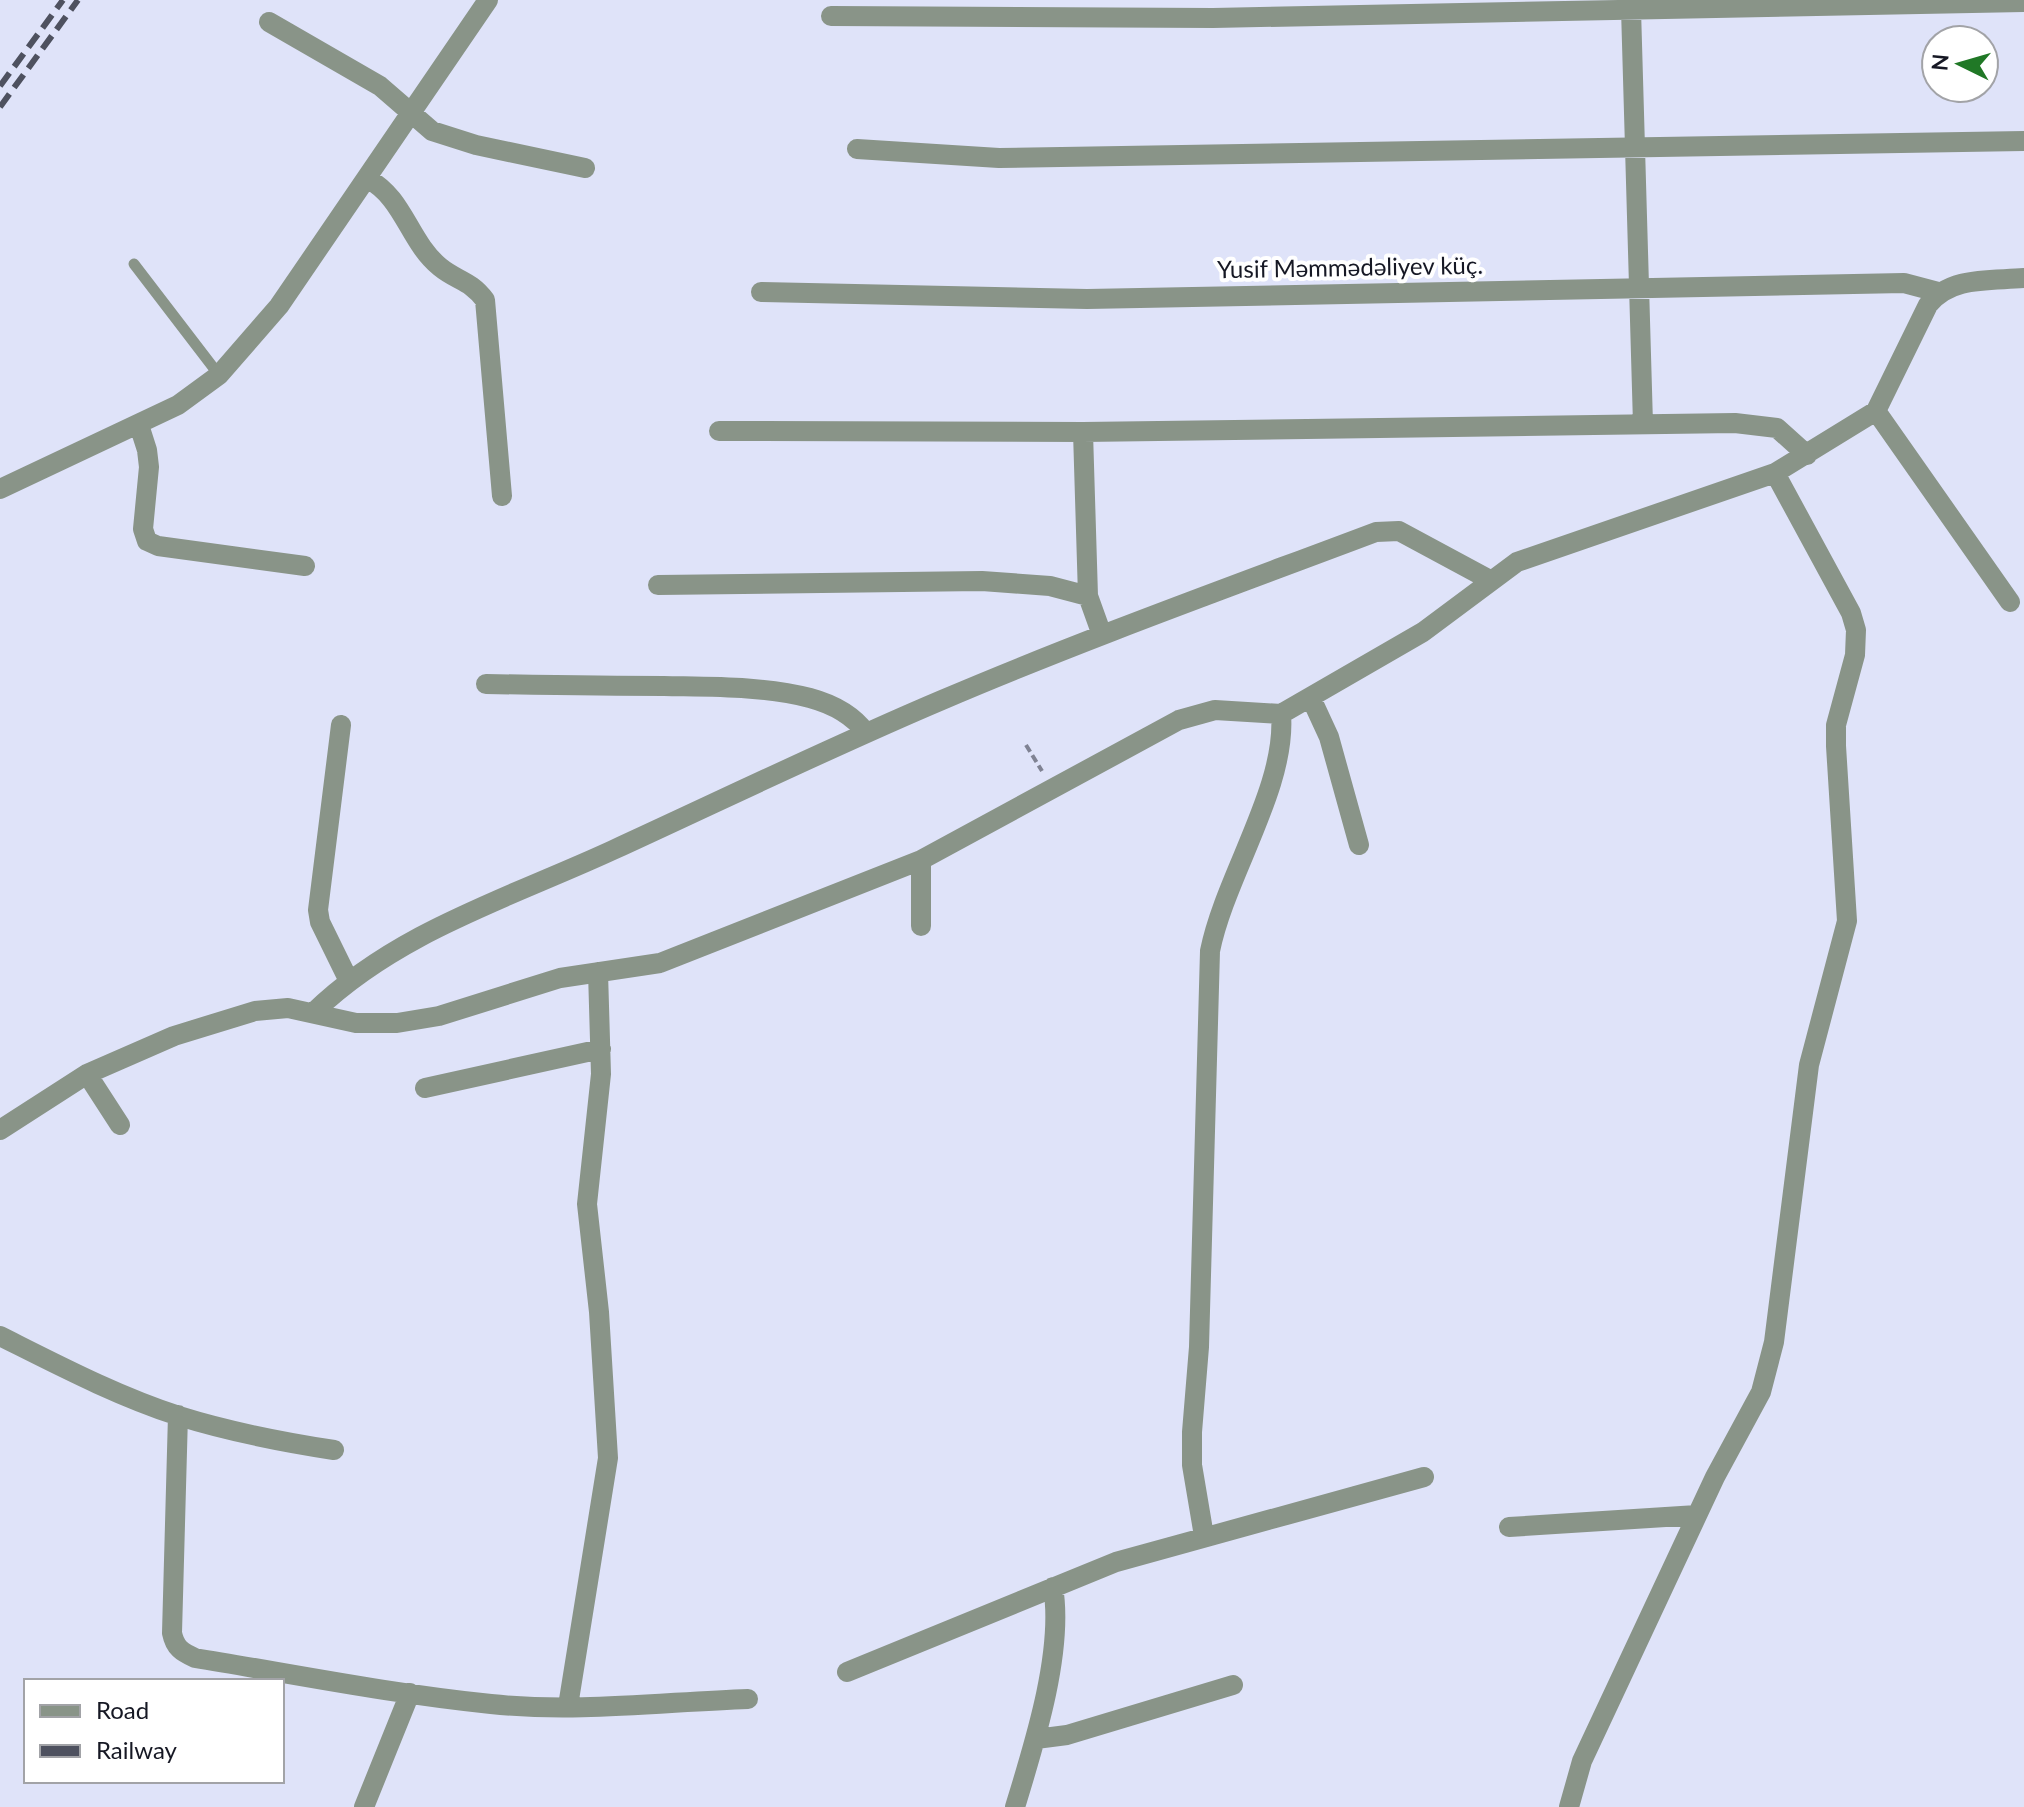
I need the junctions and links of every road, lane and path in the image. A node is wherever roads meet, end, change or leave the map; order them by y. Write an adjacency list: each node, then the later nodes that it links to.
1 (488, 0): 6 (street)
2 (2024, 2): 3 (street)
3 (1631, 9): 4 (street); 8 (street)
4 (831, 16)
5 (269, 22): 6 (street)
6 (411, 115): 10 (street); 11 (street)
7 (2024, 141): 8 (street)
8 (1635, 145): 9 (street); 14 (street)
9 (857, 149)
10 (585, 168)
11 (368, 179): 17 (street); 26 (street)
12 (134, 264): 17 (lane)
13 (2024, 278): 16 (street, Yusif Məmmədəliyev küç.)
14 (1638, 289): 15 (street, Yusif Məmmədəliyev küç.); 16 (street, Yusif Məmmədəliyev küç.); 19 (street)
15 (761, 292)
16 (1938, 292): 18 (street)
17 (219, 375): 20 (street)
18 (1876, 411): 23 (street); 31 (street)
19 (1643, 424): 22 (street); 23 (street)
20 (139, 425): 25 (street); 27 (street)
21 (719, 431): 22 (street)
22 (1083, 432): 30 (street)
23 (1807, 455): 24 (street)
24 (1775, 473): 28 (street); 55 (street)
25 (0, 489)
26 (502, 496)
27 (305, 566)
28 (1490, 580): 32 (street); 34 (street)
29 (658, 585): 30 (street)
30 (1088, 596): 32 (street)
31 (2010, 602)
32 (1102, 635): 37 (street)
33 (486, 684): 37 (street)
34 (1311, 698): 35 (street); 40 (street)
35 (1281, 714): 39 (street); 57 (street)
36 (341, 725): 44 (street)
37 (866, 733): 44 (street)
38 (1026, 745): 39 (path)
39 (1051, 787): 41 (street)
40 (1359, 845)
41 (921, 860): 42 (street); 43 (street)
42 (921, 926)
43 (598, 972): 45 (street); 46 (street)
44 (348, 979): 45 (street)
45 (313, 1013): 47 (street)
46 (601, 1049): 48 (street); 63 (street)
47 (87, 1074): 49 (street); 50 (street)
48 (425, 1088)
49 (120, 1125)
50 (0, 1130)
51 (0, 1336): 52 (street)
52 (178, 1415): 53 (street); 61 (street)
53 (334, 1450)
54 (1424, 1477): 57 (street)
55 (1697, 1515): 56 (street); 67 (street)
56 (1509, 1527)
57 (1204, 1536): 58 (street)
58 (1053, 1587): 59 (street); 64 (street)
59 (847, 1672)
60 (1233, 1685): 64 (street)
61 (410, 1693): 63 (street); 65 (street)
62 (748, 1699): 63 (street)
63 (568, 1706)
64 (1036, 1739): 66 (street)
65 (364, 1807)
66 (1015, 1807)
67 (1569, 1807)

